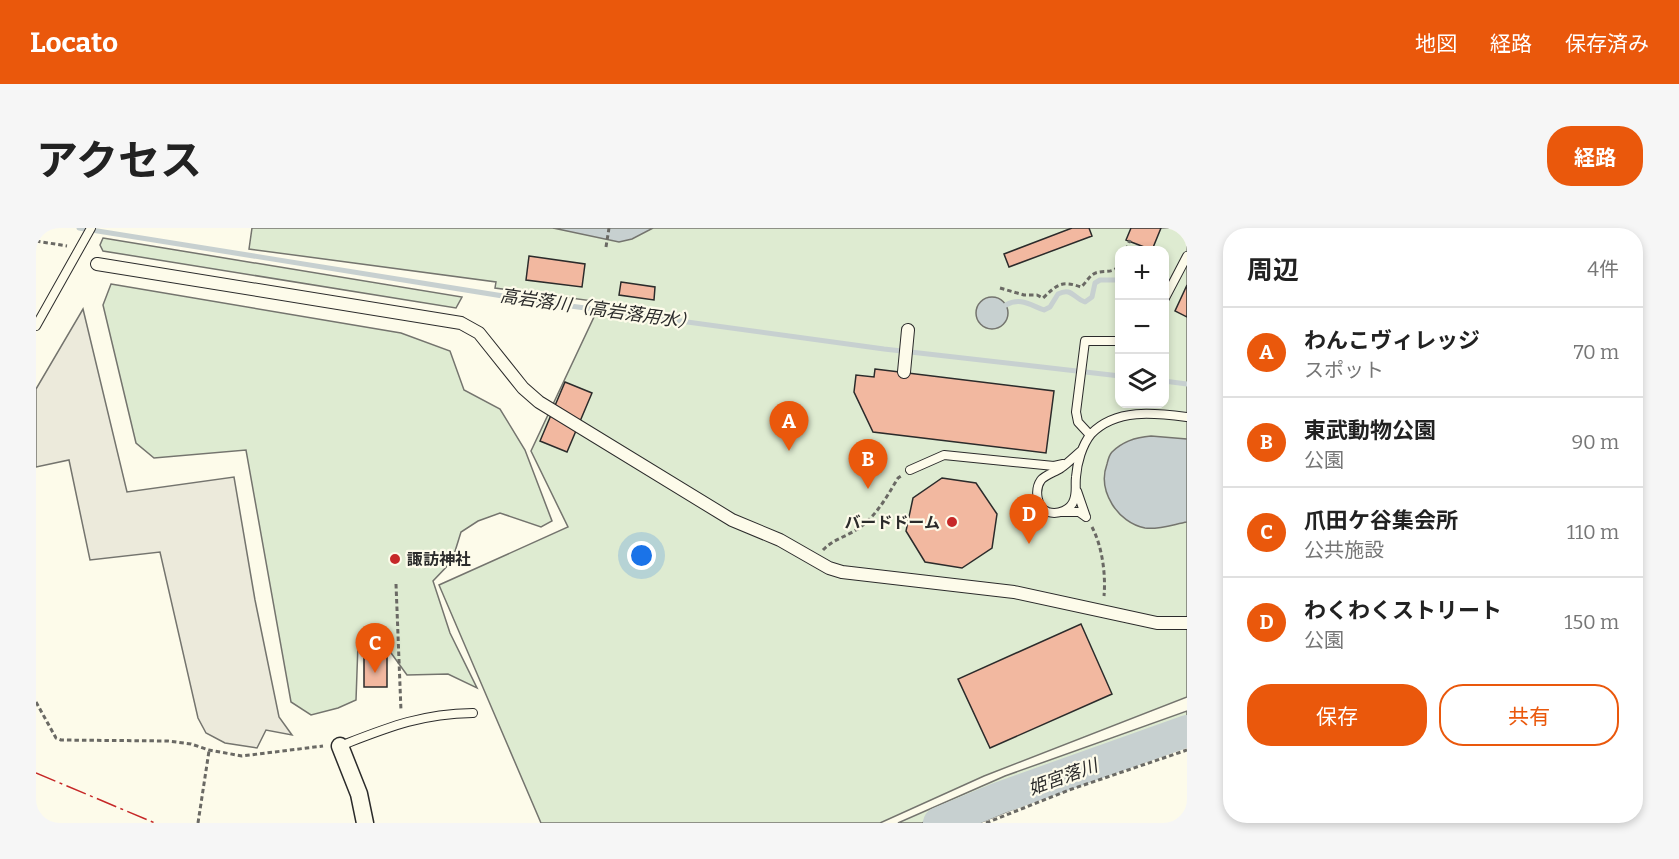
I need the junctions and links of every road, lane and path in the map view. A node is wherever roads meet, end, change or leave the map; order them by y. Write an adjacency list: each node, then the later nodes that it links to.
1 (91, 228): 7 (lane)
2 (609, 228): 6 (path)
3 (1130, 240): 5 (path)
4 (36, 241): 7 (path)
5 (1128, 246)
6 (606, 247)
7 (80, 248): 13 (lane)
8 (1187, 256): 12 (lane)
9 (97, 264): 27 (street)
10 (1115, 270): 11 (path)
11 (1000, 288)
12 (1169, 290)
13 (36, 327)
14 (909, 330): 16 (street)
15 (1115, 341): 18 (lane)
16 (904, 372)
17 (1187, 417): 18 (lane)
18 (1090, 435): 19 (lane)
19 (1082, 450): 20 (lane); 24 (lane)
20 (1072, 459): 21 (lane); 23 (lane)
21 (1026, 463): 22 (lane); 23 (lane)
22 (910, 470): 27 (path)
23 (1038, 490): 25 (lane)
24 (1076, 491): 25 (lane); 26 (lane)
25 (1053, 513): 26 (lane)
26 (1086, 517): 29 (path)
27 (815, 560): 29 (street)
28 (396, 584): 33 (path)
29 (1101, 611): 30 (street)
30 (1187, 623)
31 (36, 700): 35 (path)
32 (473, 713): 33 (lane)
33 (402, 722): 34 (lane)
34 (340, 746): 35 (path); 38 (street)
35 (209, 750): 37 (path)
36 (1187, 750): 39 (path)
37 (198, 823)
38 (365, 823)
39 (986, 823)

